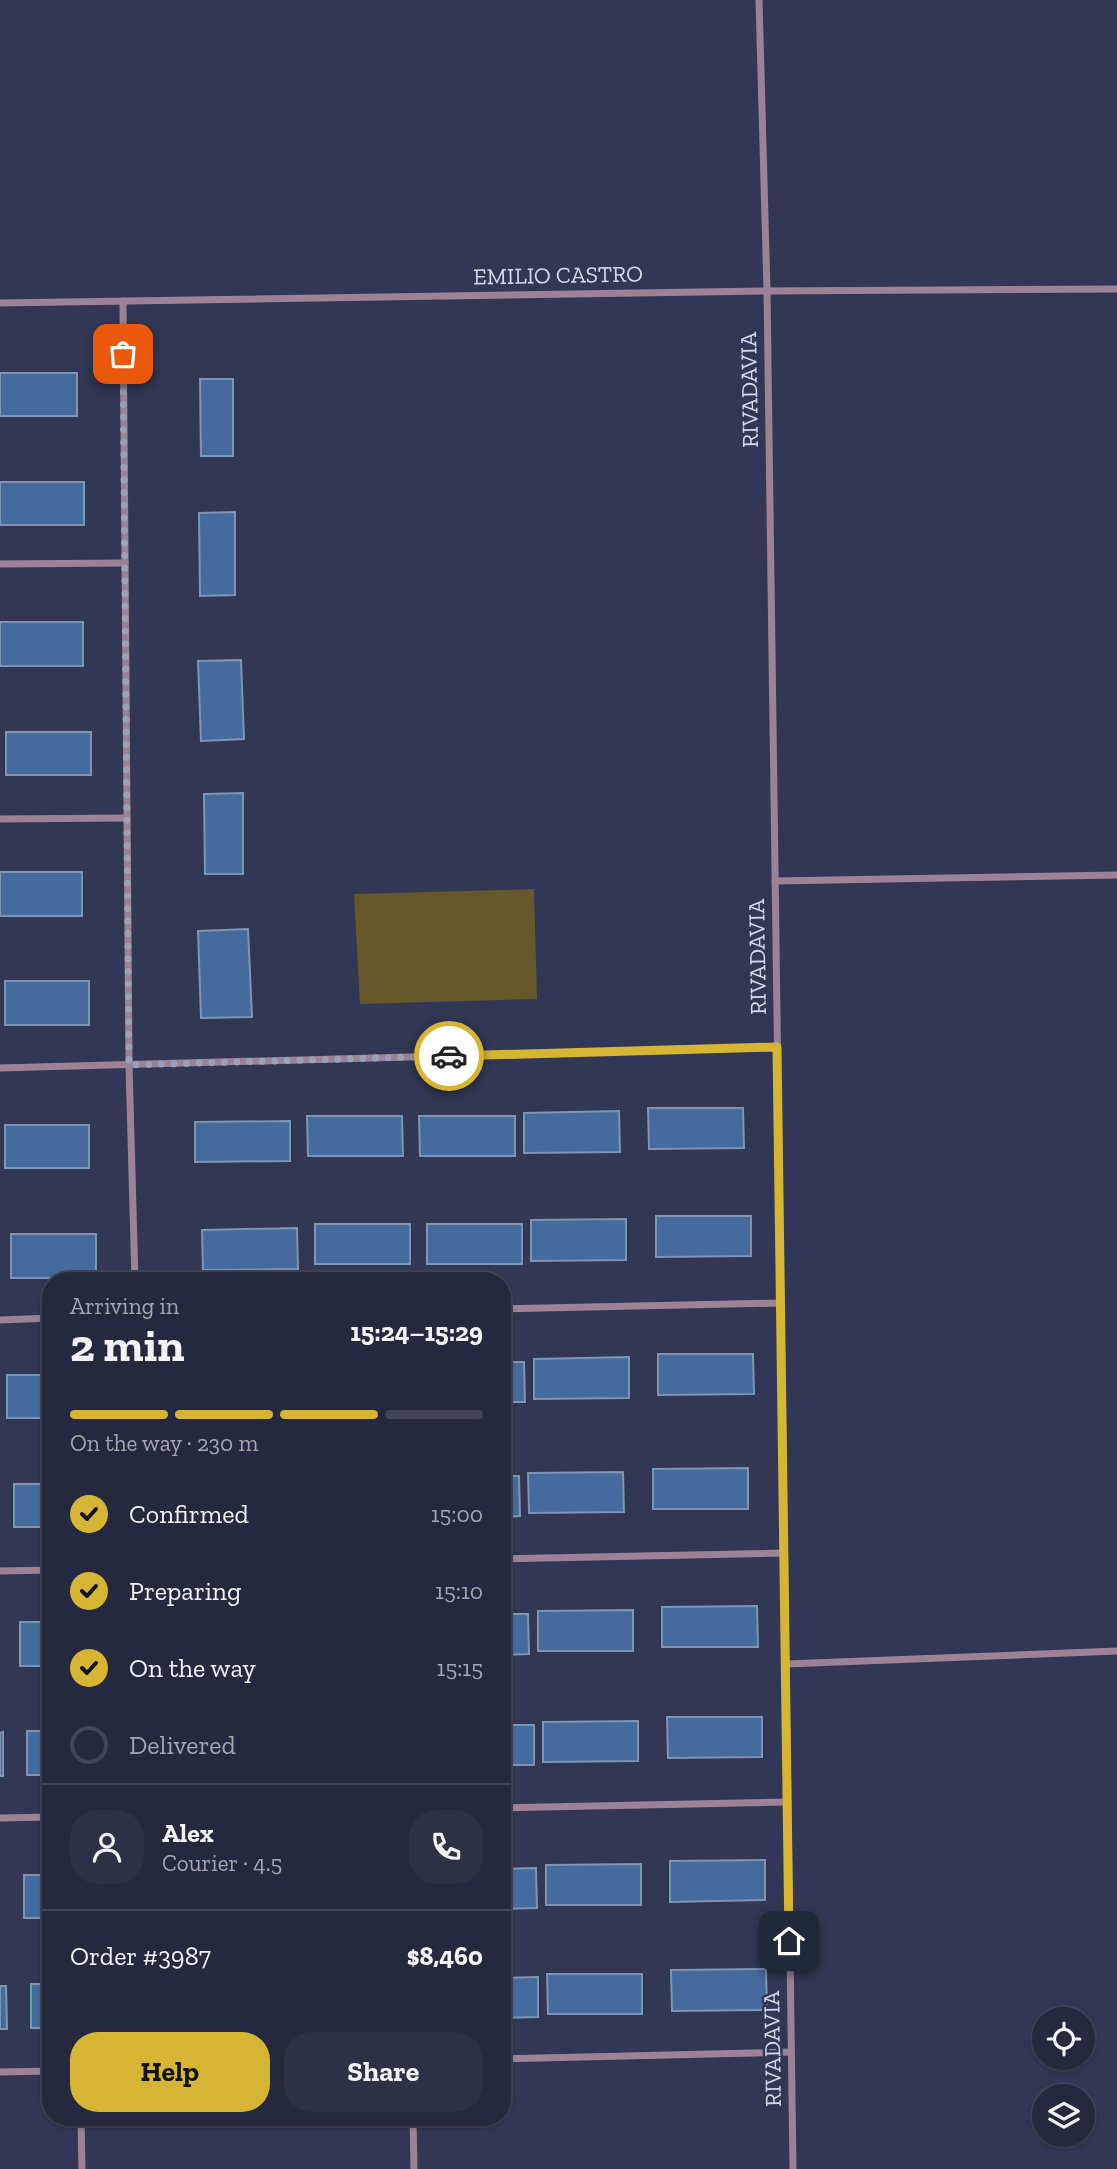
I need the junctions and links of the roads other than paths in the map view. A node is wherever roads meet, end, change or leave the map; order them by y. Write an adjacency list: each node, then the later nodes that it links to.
1 (759, 0): 3 (street, RIVADAVIA)
2 (1117, 289): 3 (street, EMILIO CASTRO)
3 (767, 290): 4 (street, EMILIO CASTRO); 11 (street, RIVADAVIA)
4 (123, 301): 5 (street, EMILIO CASTRO); 6 (street)
5 (0, 303)
6 (125, 563): 7 (street); 8 (street)
7 (0, 564)
8 (127, 818): 9 (street); 13 (street)
9 (0, 819)
10 (1117, 875): 11 (street)
11 (775, 881): 12 (street, RIVADAVIA)
12 (777, 1047): 13 (street); 16 (street, RIVADAVIA)
13 (129, 1065): 14 (street); 15 (street)
14 (0, 1068)
15 (135, 1272)
16 (781, 1303): 17 (street); 20 (street, RIVADAVIA)
17 (511, 1309)
18 (42, 1318): 19 (street)
19 (0, 1320)
20 (784, 1553): 21 (street); 25 (street, RIVADAVIA)
21 (511, 1559)
22 (42, 1570): 23 (street)
23 (0, 1571)
24 (1117, 1651): 25 (street)
25 (786, 1664): 26 (street, RIVADAVIA)
26 (787, 1802): 27 (street); 30 (street, RIVADAVIA)
27 (511, 1808)
28 (42, 1817): 29 (street)
29 (0, 1818)
30 (790, 2052): 31 (street); 38 (street, RIVADAVIA)
31 (511, 2059)
32 (42, 2071): 33 (street)
33 (0, 2072)
34 (81, 2126): 36 (street)
35 (413, 2126): 37 (street)
36 (82, 2169)
37 (414, 2169)
38 (793, 2169)

